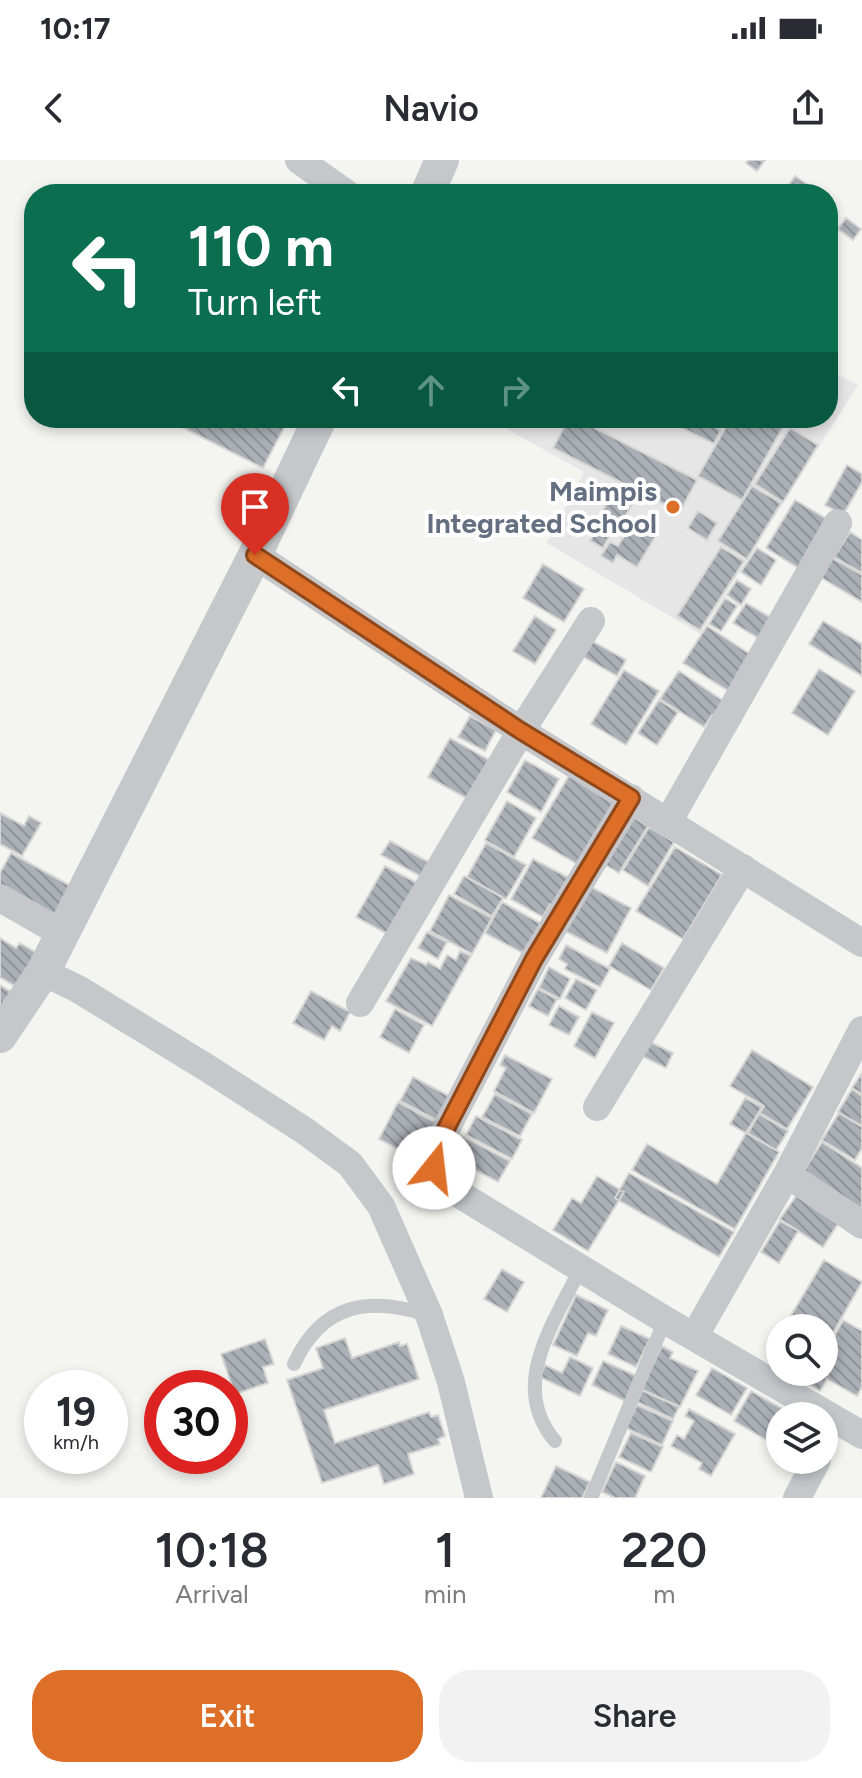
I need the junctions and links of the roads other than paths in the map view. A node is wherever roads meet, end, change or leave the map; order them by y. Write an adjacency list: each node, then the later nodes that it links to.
1 (299, 160): 3 (street)
2 (442, 160): 4 (street)
3 (333, 184)
4 (431, 184)
5 (315, 428): 7 (street)
6 (838, 523): 11 (street)
7 (255, 555): 9 (street); 14 (street)
8 (591, 621): 9 (street)
9 (521, 731): 10 (street); 17 (street)
10 (631, 798): 11 (street); 23 (street)
11 (668, 822): 12 (street)
12 (743, 868): 15 (street); 20 (street)
13 (0, 898): 14 (street)
14 (63, 934): 16 (street)
15 (862, 943)
16 (43, 972): 19 (street); 24 (street)
17 (360, 1003)
18 (862, 1030): 21 (street)
19 (0, 1036)
20 (597, 1107)
21 (787, 1174): 22 (street); 26 (street)
22 (862, 1225)
23 (580, 1269): 25 (street); 31 (lane)
24 (429, 1315): 27 (lane); 33 (street)
25 (665, 1320): 26 (street); 34 (lane)
26 (694, 1337): 28 (street)
27 (294, 1364)
28 (784, 1402)
29 (838, 1435): 30 (street)
30 (862, 1435)
31 (555, 1441)
32 (810, 1474): 35 (street)
33 (479, 1498)
34 (591, 1498)
35 (797, 1498)

